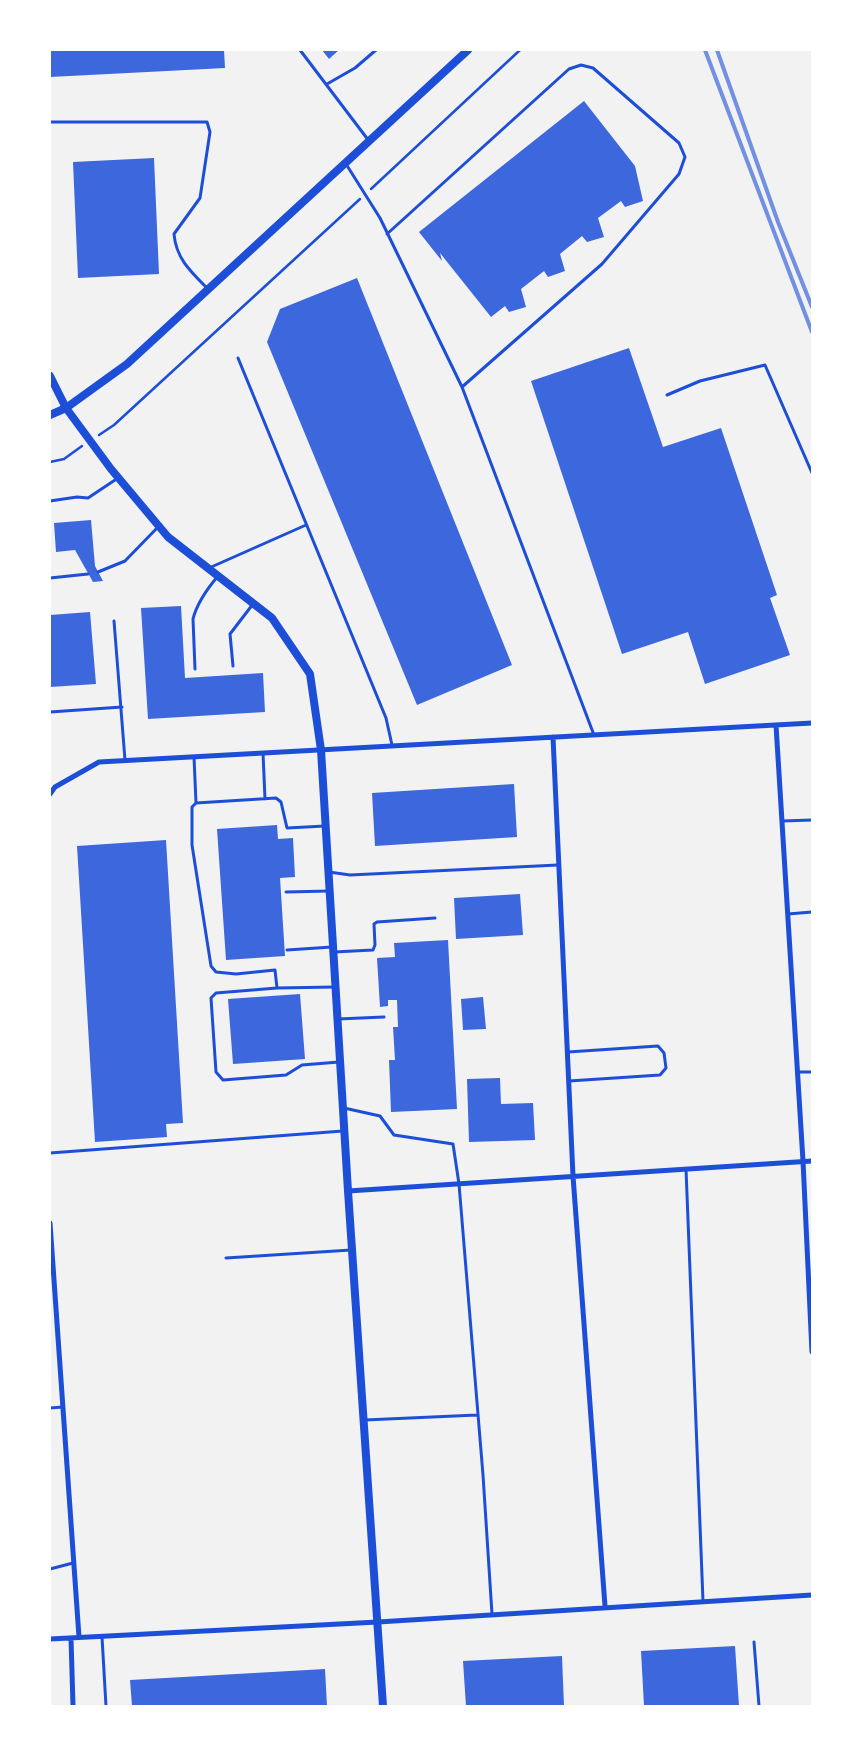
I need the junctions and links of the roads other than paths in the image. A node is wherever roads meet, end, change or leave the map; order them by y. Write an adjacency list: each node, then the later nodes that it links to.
1 (300, 50): 4 (lane)
2 (376, 50): 4 (lane)
3 (468, 50): 6 (street)
4 (328, 84): 6 (lane)
5 (50, 122): 9 (lane)
6 (370, 142): 7 (street)
7 (346, 164): 8 (lane); 9 (street)
8 (387, 234): 12 (lane); 12 (lane)
9 (208, 289): 14 (street)
10 (238, 358): 19 (lane)
11 (50, 376): 14 (street)
12 (462, 387): 34 (lane)
13 (667, 395): 16 (lane)
14 (66, 408): 15 (street); 17 (street)
15 (50, 415)
16 (812, 473)
17 (119, 478): 18 (lane); 20 (street)
18 (50, 501)
19 (306, 525): 21 (lane); 36 (lane)
20 (159, 526): 21 (street); 22 (lane)
21 (208, 568): 24 (street)
22 (98, 572)
23 (88, 574): 25 (lane)
24 (218, 576): 26 (street); 29 (lane)
25 (50, 578)
26 (253, 603): 28 (lane); 37 (street)
27 (114, 621): 30 (lane)
28 (233, 666)
29 (194, 669)
30 (122, 707): 31 (lane); 40 (lane)
31 (50, 712)
32 (812, 723): 33 (street)
33 (776, 725): 34 (street); 46 (street)
34 (594, 735): 35 (street)
35 (553, 737): 36 (street); 48 (street)
36 (392, 746): 37 (street)
37 (321, 750): 38 (street); 47 (street)
38 (263, 753): 39 (street); 43 (lane)
39 (194, 757): 40 (street); 44 (lane)
40 (125, 760): 41 (street)
41 (53, 787): 42 (street)
42 (50, 794)
43 (265, 799): 44 (lane); 47 (lane)
44 (196, 804): 58 (lane)
45 (812, 820): 46 (lane)
46 (782, 821): 53 (street)
47 (325, 826): 49 (street)
48 (558, 866): 49 (lane); 61 (street)
49 (328, 872): 50 (street)
50 (330, 890): 51 (lane); 56 (street)
51 (286, 892)
52 (812, 912): 53 (lane)
53 (788, 914): 63 (street)
54 (435, 918): 56 (lane)
55 (286, 950): 56 (lane)
56 (333, 950): 57 (street)
57 (336, 987): 58 (lane); 60 (street)
58 (277, 988): 62 (lane)
59 (384, 1017): 60 (lane)
60 (337, 1019): 62 (street)
61 (567, 1052): 65 (street); 65 (lane)
62 (340, 1062): 66 (street)
63 (798, 1072): 64 (lane); 69 (street)
64 (812, 1072)
65 (569, 1081): 72 (street)
66 (343, 1108): 67 (street); 73 (lane)
67 (344, 1131): 68 (lane); 74 (street)
68 (50, 1153)
69 (803, 1161): 70 (street); 71 (street); 78 (street)
70 (812, 1161)
71 (686, 1169): 72 (street); 86 (lane)
72 (573, 1176): 73 (street); 87 (street)
73 (459, 1184): 74 (street); 81 (lane)
74 (348, 1191): 76 (street)
75 (50, 1224): 79 (street)
76 (352, 1250): 77 (lane); 82 (street)
77 (226, 1258)
78 (812, 1352)
79 (63, 1407): 80 (lane); 83 (street)
80 (50, 1408)
81 (478, 1415): 82 (lane); 88 (lane)
82 (364, 1420): 89 (street)
83 (74, 1563): 84 (lane); 91 (street)
84 (50, 1569)
85 (812, 1594): 86 (street)
86 (703, 1601): 87 (street)
87 (604, 1606): 88 (street)
88 (492, 1614): 89 (street)
89 (378, 1622): 90 (street); 97 (street)
90 (102, 1636): 91 (street); 96 (lane)
91 (79, 1637): 92 (street)
92 (71, 1638): 93 (street); 95 (street)
93 (50, 1639)
94 (754, 1642): 98 (lane)
95 (73, 1706)
96 (106, 1706)
97 (383, 1706)
98 (759, 1706)

